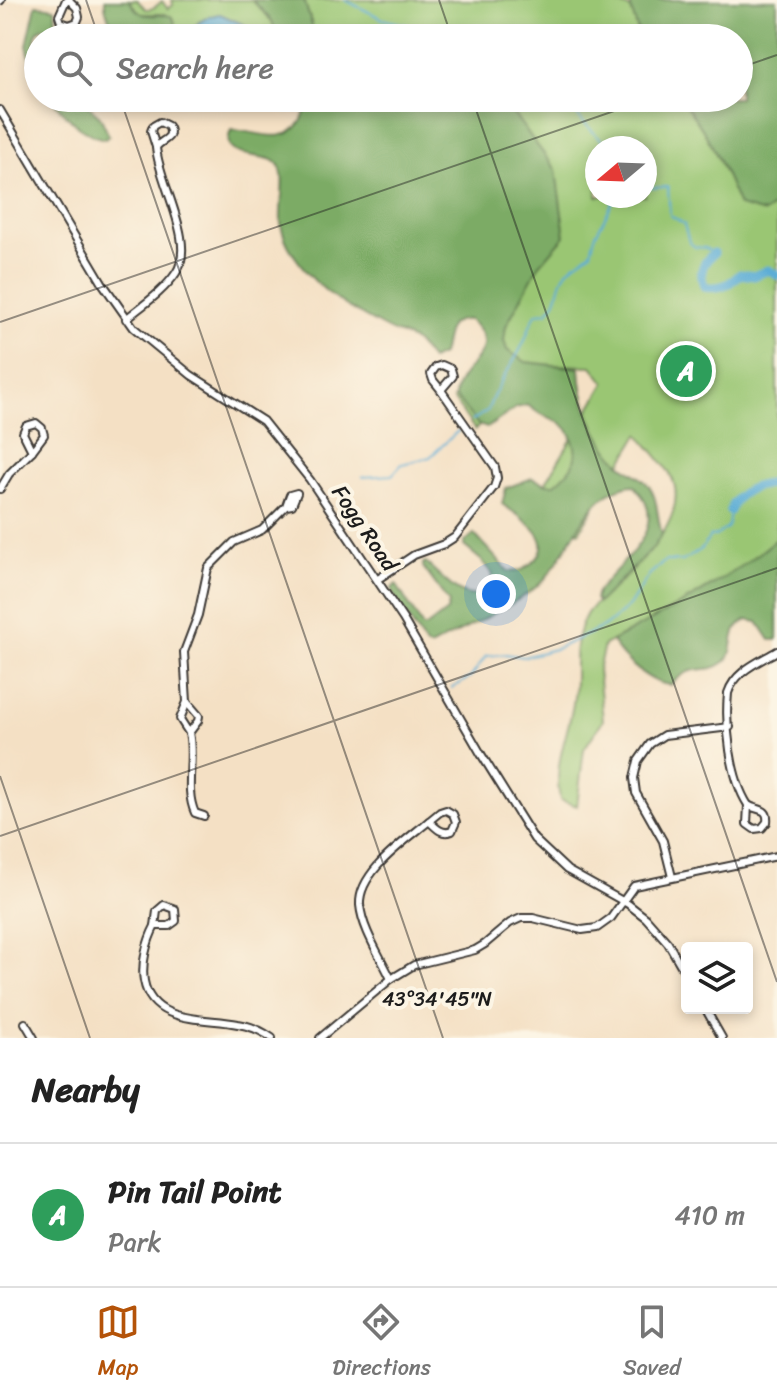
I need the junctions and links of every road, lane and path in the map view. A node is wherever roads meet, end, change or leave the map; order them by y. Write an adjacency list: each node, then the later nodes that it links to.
1 (0, 110): 3 (street, Fogg Road)
2 (156, 147): 3 (street)
3 (126, 319): 6 (street, Fogg Road)
4 (441, 390): 8 (street)
5 (32, 451): 5 (street); 7 (street)
6 (310, 480): 8 (street, Fogg Road); 10 (street)
7 (0, 489)
8 (378, 579): 18 (street, Fogg Road)
9 (777, 651): 11 (street)
10 (187, 702): 12 (street); 12 (street)
11 (730, 727): 13 (street); 17 (street)
12 (189, 733): 14 (street)
13 (748, 805)
14 (204, 816)
15 (429, 821): 21 (street)
16 (777, 856): 17 (street)
17 (672, 877): 18 (street)
18 (622, 901): 20 (street, Fogg Road); 21 (street)
19 (155, 926): 25 (street)
20 (681, 966)
21 (391, 979): 26 (street)
22 (708, 1014): 27 (street)
23 (25, 1023): 24 (street)
24 (34, 1038)
25 (272, 1038)
26 (320, 1038)
27 (722, 1038)

